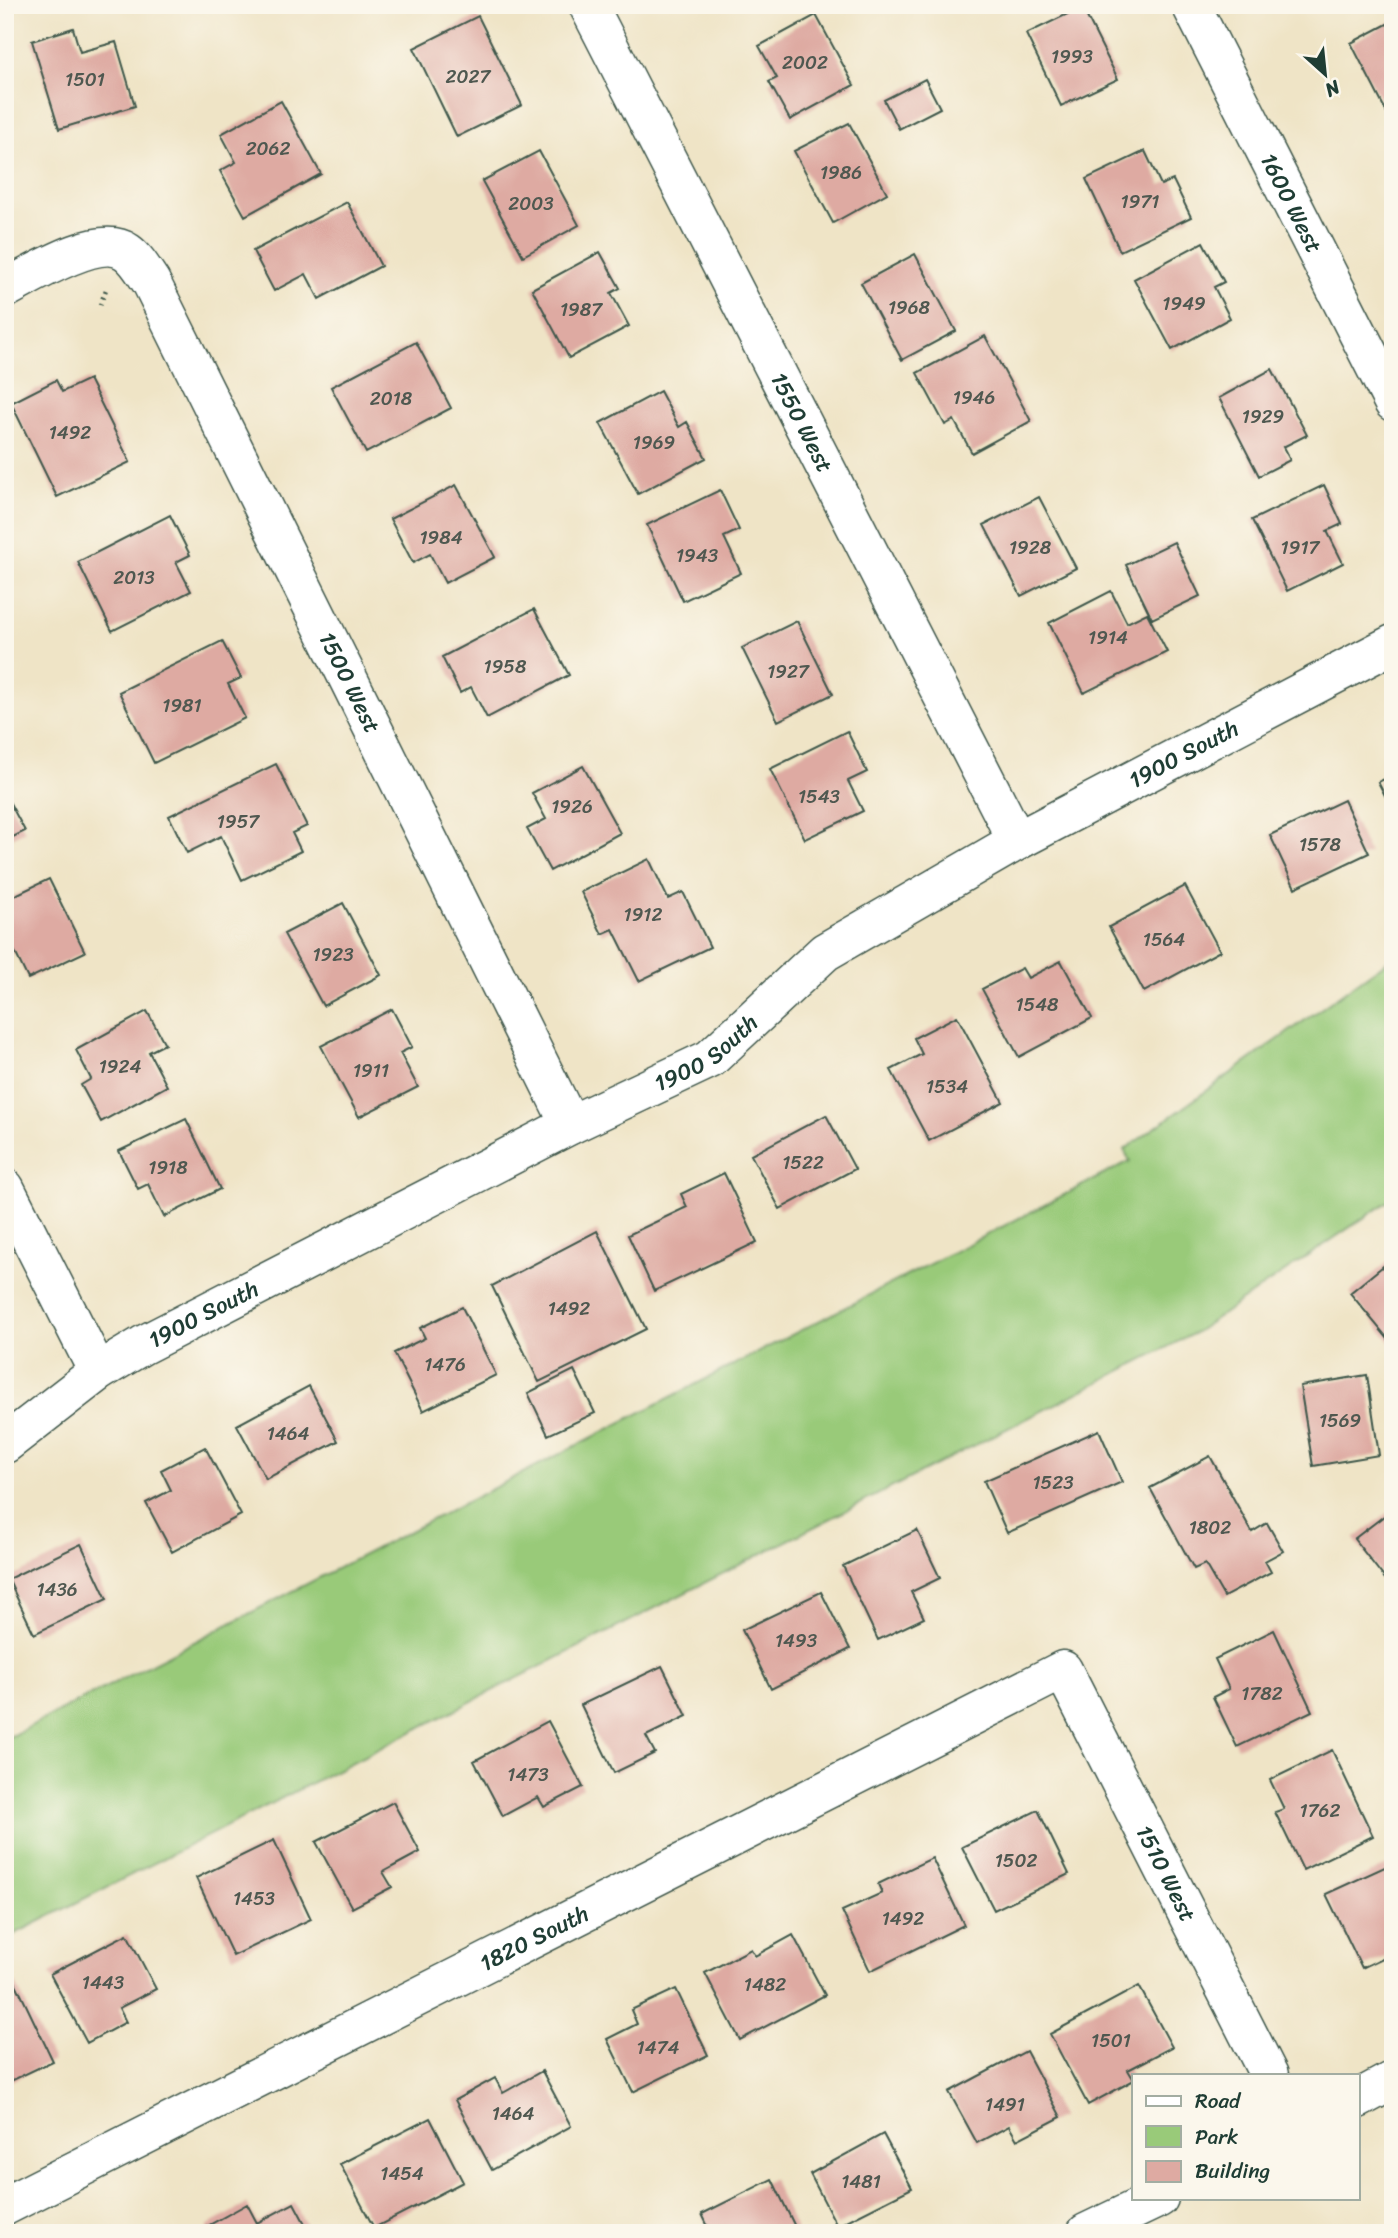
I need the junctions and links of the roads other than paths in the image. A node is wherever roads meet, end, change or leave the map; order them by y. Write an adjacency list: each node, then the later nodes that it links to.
1 (588, 5): 6 (street, 1550 West)
2 (1191, 5): 4 (street, 1600 West)
3 (5, 289): 7 (street, 1500 West)
4 (1393, 402)
5 (1393, 644): 6 (street, 1900 South)
6 (1017, 841): 7 (street, 1900 South)
7 (570, 1125): 9 (street, 1900 South)
8 (5, 1188): 9 (street)
9 (99, 1373): 10 (street, 1900 South)
10 (5, 1444)
11 (1063, 1670): 12 (street, 1510 West); 16 (street, 1820 South)
12 (1268, 2074)
13 (1393, 2080): 14 (street)
14 (1360, 2098)
15 (1155, 2200): 17 (street)
16 (5, 2206)
17 (1086, 2233)

